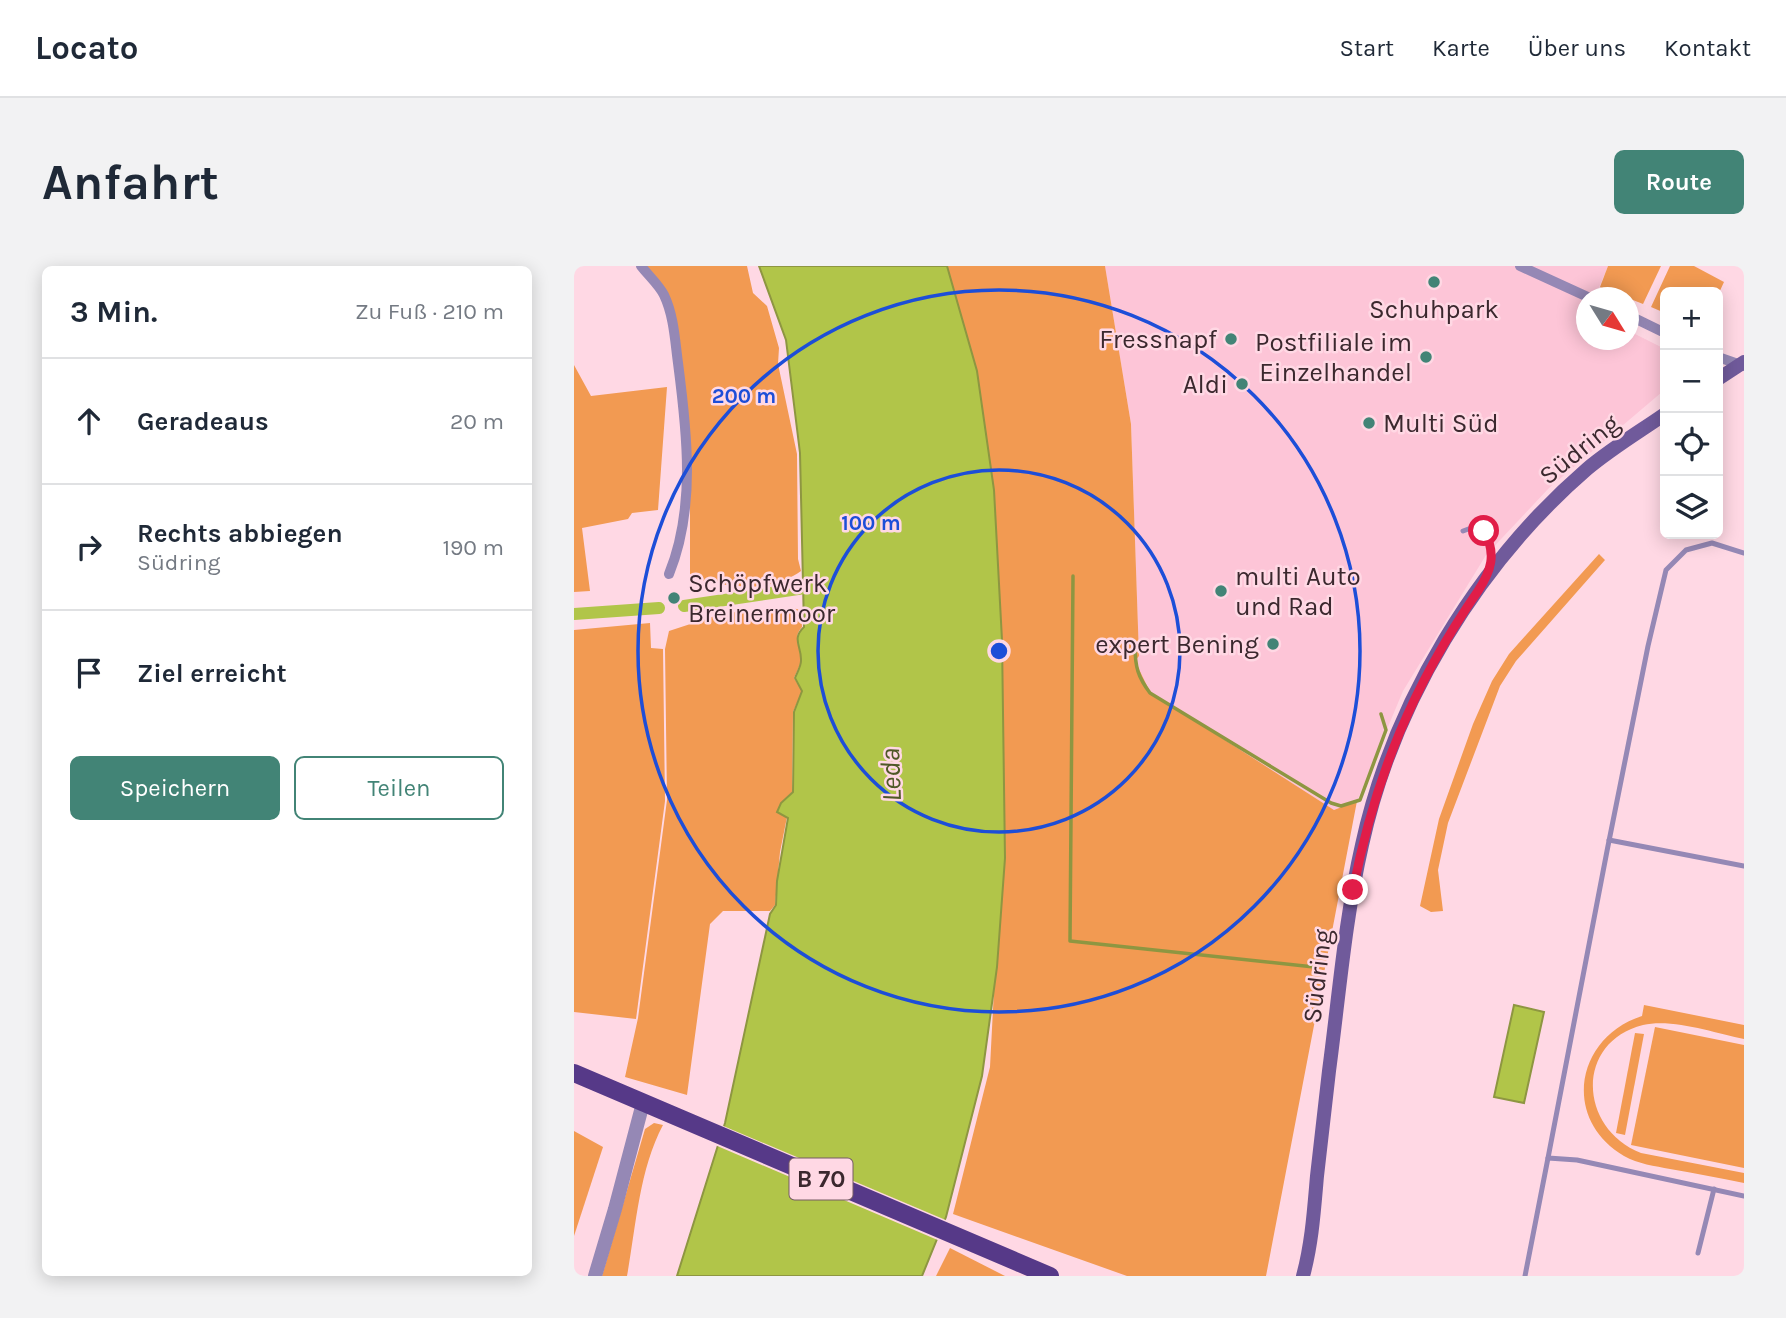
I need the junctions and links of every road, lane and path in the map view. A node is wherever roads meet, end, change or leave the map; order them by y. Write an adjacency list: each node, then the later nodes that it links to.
1 (641, 266): 12 (street)
2 (1520, 266): 3 (street)
3 (1576, 292)
4 (1639, 320): 5 (street)
5 (1660, 330)
6 (1723, 358): 7 (street)
7 (1743, 364): 8 (main road)
8 (1723, 376)
9 (1660, 418): 13 (main road, Südring)
10 (1463, 531): 13 (lane)
11 (1744, 553): 14 (lane)
12 (668, 574)
13 (1490, 574): 24 (main road, Südring)
14 (1609, 840): 15 (lane); 18 (lane)
15 (1744, 866)
16 (574, 1073): 17 (main road, B 70)
17 (643, 1103): 22 (street); 23 (main road, B 70)
18 (1548, 1158): 19 (lane); 25 (lane)
19 (1714, 1189): 20 (lane); 21 (lane)
20 (1744, 1196)
21 (1698, 1253)
22 (595, 1276)
23 (1050, 1276)
24 (1303, 1276)
25 (1525, 1276)

